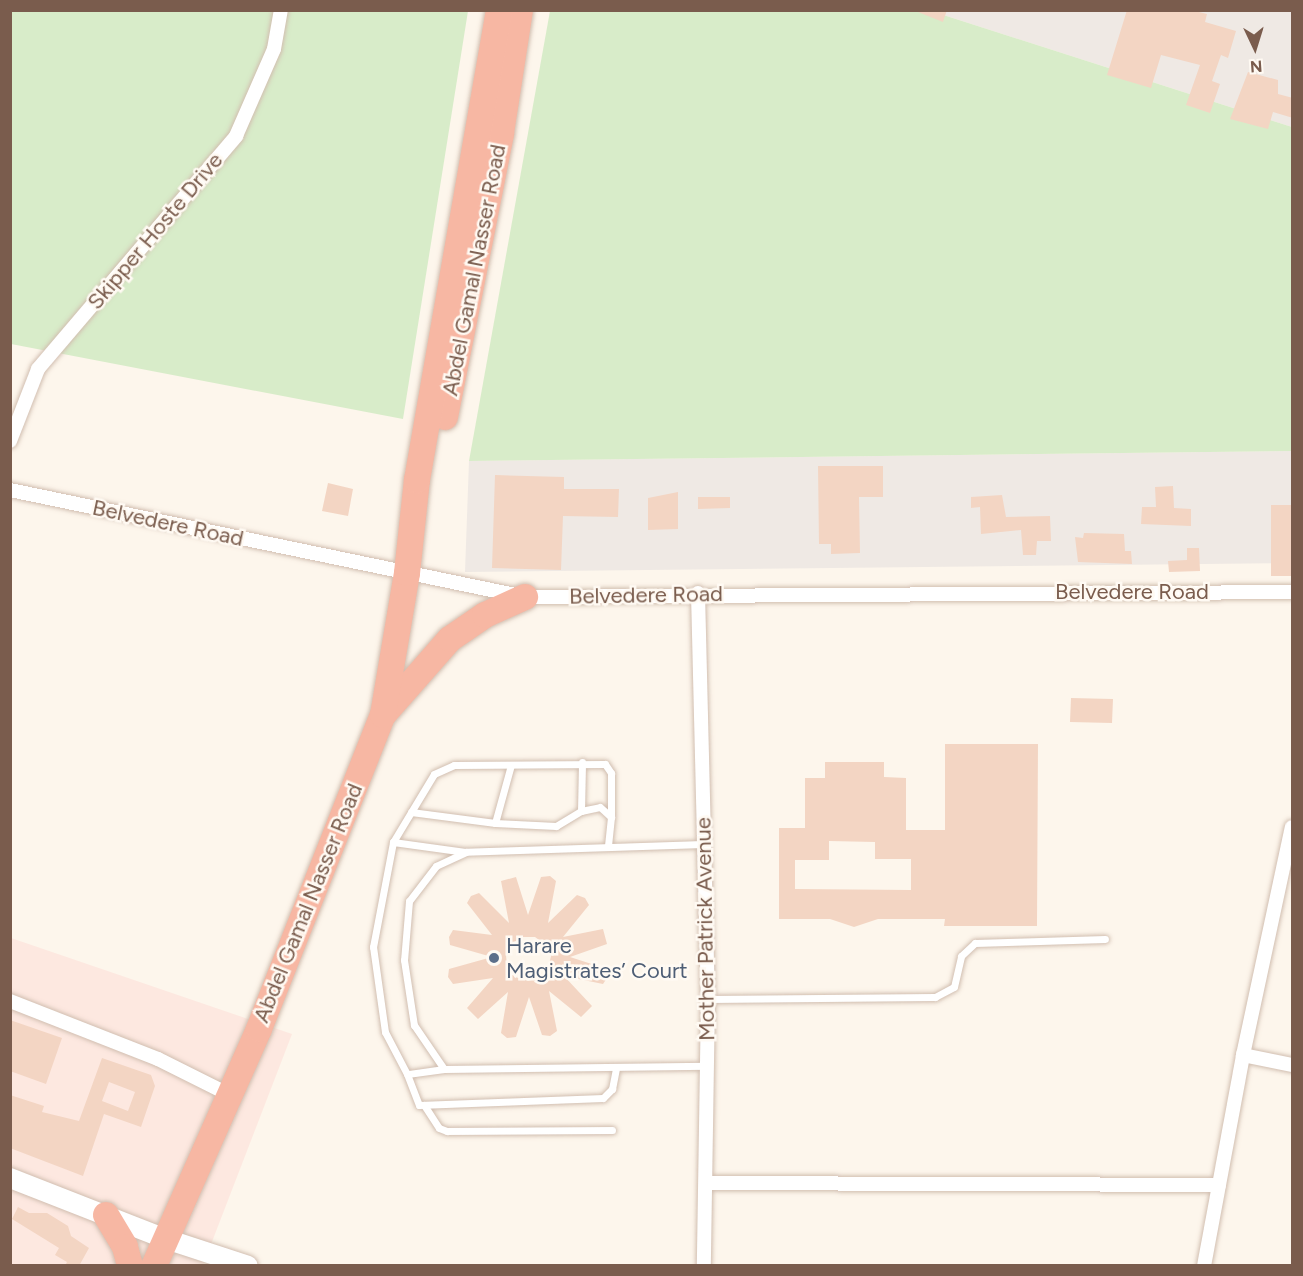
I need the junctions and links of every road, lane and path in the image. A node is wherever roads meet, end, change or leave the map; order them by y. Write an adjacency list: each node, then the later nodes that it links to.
1 (281, 10): 4 (street, Skipper Hoste Drive)
2 (499, 10): 6 (highway, Abdel Gamal Nasser Road)
3 (520, 10): 6 (highway, Abdel Gamal Nasser Road)
4 (10, 441)
5 (10, 490): 7 (street, Belvedere Road)
6 (413, 526): 7 (highway, Abdel Gamal Nasser Road)
7 (407, 573): 10 (street, Belvedere Road); 11 (highway, Abdel Gamal Nasser Road)
8 (1293, 592): 9 (street, Belvedere Road)
9 (698, 593): 10 (street, Belvedere Road); 20 (street, Mother Patrick Avenue)
10 (525, 597): 11 (highway)
11 (383, 715): 32 (highway, Abdel Gamal Nasser Road)
12 (582, 762): 13 (lane); 14 (lane); 16 (lane)
13 (511, 765): 15 (lane); 17 (lane)
14 (581, 811): 16 (lane); 17 (lane)
15 (411, 812): 17 (lane); 19 (lane)
16 (611, 817): 21 (lane)
17 (495, 823)
18 (1293, 827): 26 (street)
19 (393, 842): 22 (lane); 31 (lane)
20 (703, 844): 21 (lane); 24 (street, Mother Patrick Avenue)
21 (608, 847): 22 (lane)
22 (466, 852): 30 (lane)
23 (1105, 939): 24 (lane)
24 (708, 999): 28 (street, Mother Patrick Avenue)
25 (10, 1001): 32 (street)
26 (1243, 1054): 27 (street); 37 (street)
27 (1293, 1065)
28 (708, 1066): 29 (lane); 36 (street, Mother Patrick Avenue)
29 (616, 1068): 30 (lane); 33 (lane)
30 (444, 1069): 31 (lane)
31 (407, 1074): 33 (lane)
32 (230, 1095): 39 (highway, Abdel Gamal Nasser Road)
33 (424, 1105): 34 (lane)
34 (612, 1130)
35 (10, 1178): 38 (main road)
36 (706, 1183): 37 (street); 43 (street, Mother Patrick Avenue)
37 (1218, 1185): 44 (street)
38 (106, 1215): 39 (main road); 40 (highway)
39 (166, 1239): 41 (highway, Abdel Gamal Nasser Road); 42 (main road)
40 (130, 1266)
41 (154, 1266)
42 (248, 1266)
43 (704, 1266)
44 (1204, 1266)

